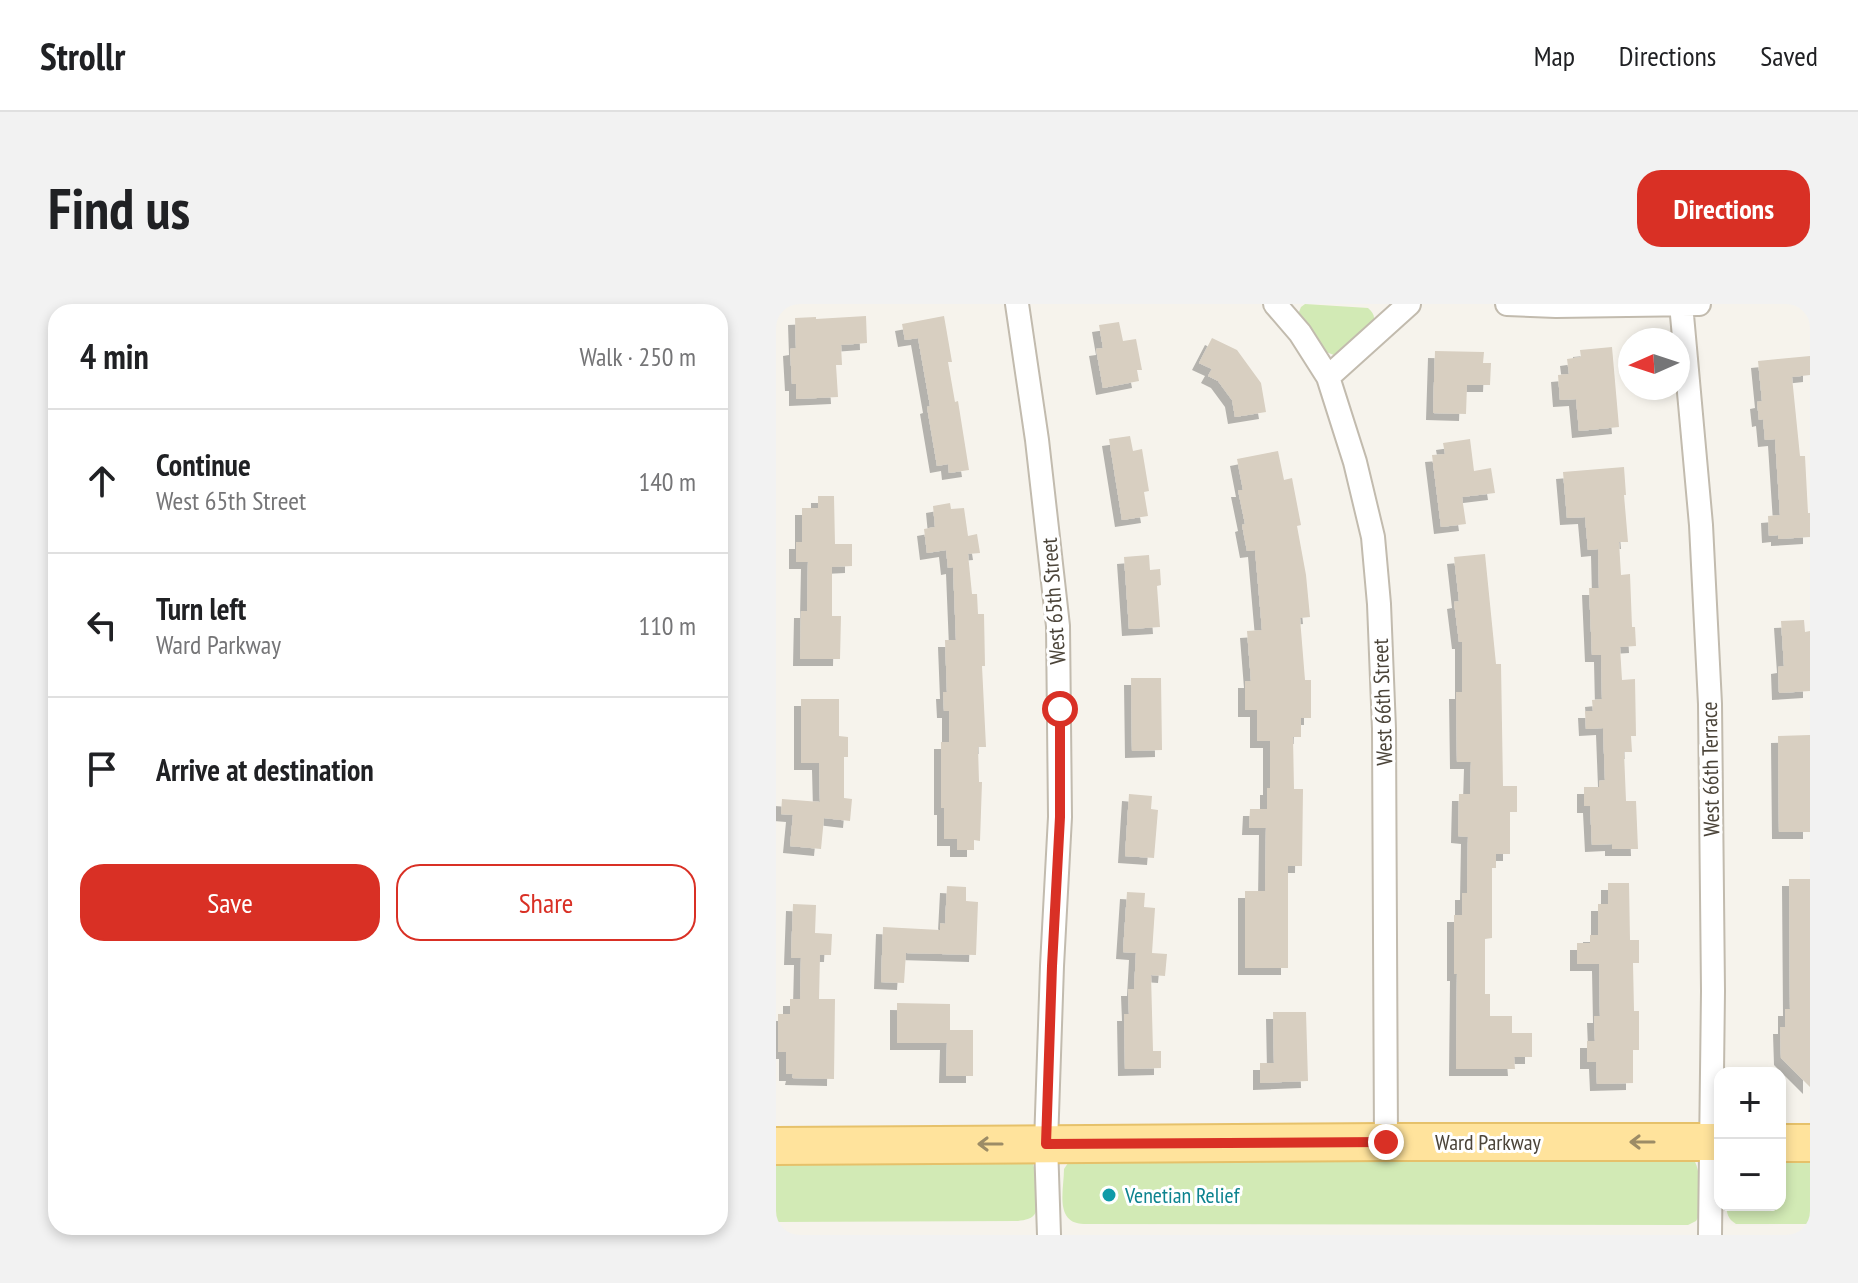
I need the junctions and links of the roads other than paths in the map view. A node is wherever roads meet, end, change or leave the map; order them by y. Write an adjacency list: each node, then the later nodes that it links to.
1 (1017, 304): 12 (street, West 65th Street)
2 (1275, 304): 6 (street, West 66th Street)
3 (1409, 304): 6 (street)
4 (1507, 304): 5 (street)
5 (1687, 304): 7 (street, West 66th Terrace)
6 (1328, 377): 8 (street, West 66th Street)
7 (1716, 1139)
8 (1386, 1142): 9 (main road, Ward Parkway, one-way to 8); 12 (main road, Ward Parkway)
9 (1714, 1142)
10 (1786, 1143): 11 (main road)
11 (1810, 1143)
12 (1046, 1144): 13 (main road, Ward Parkway, one-way to 13); 15 (street, West 65th Street)
13 (776, 1146)
14 (1714, 1173): 16 (street, West 66th Terrace)
15 (1049, 1235)
16 (1710, 1235)

